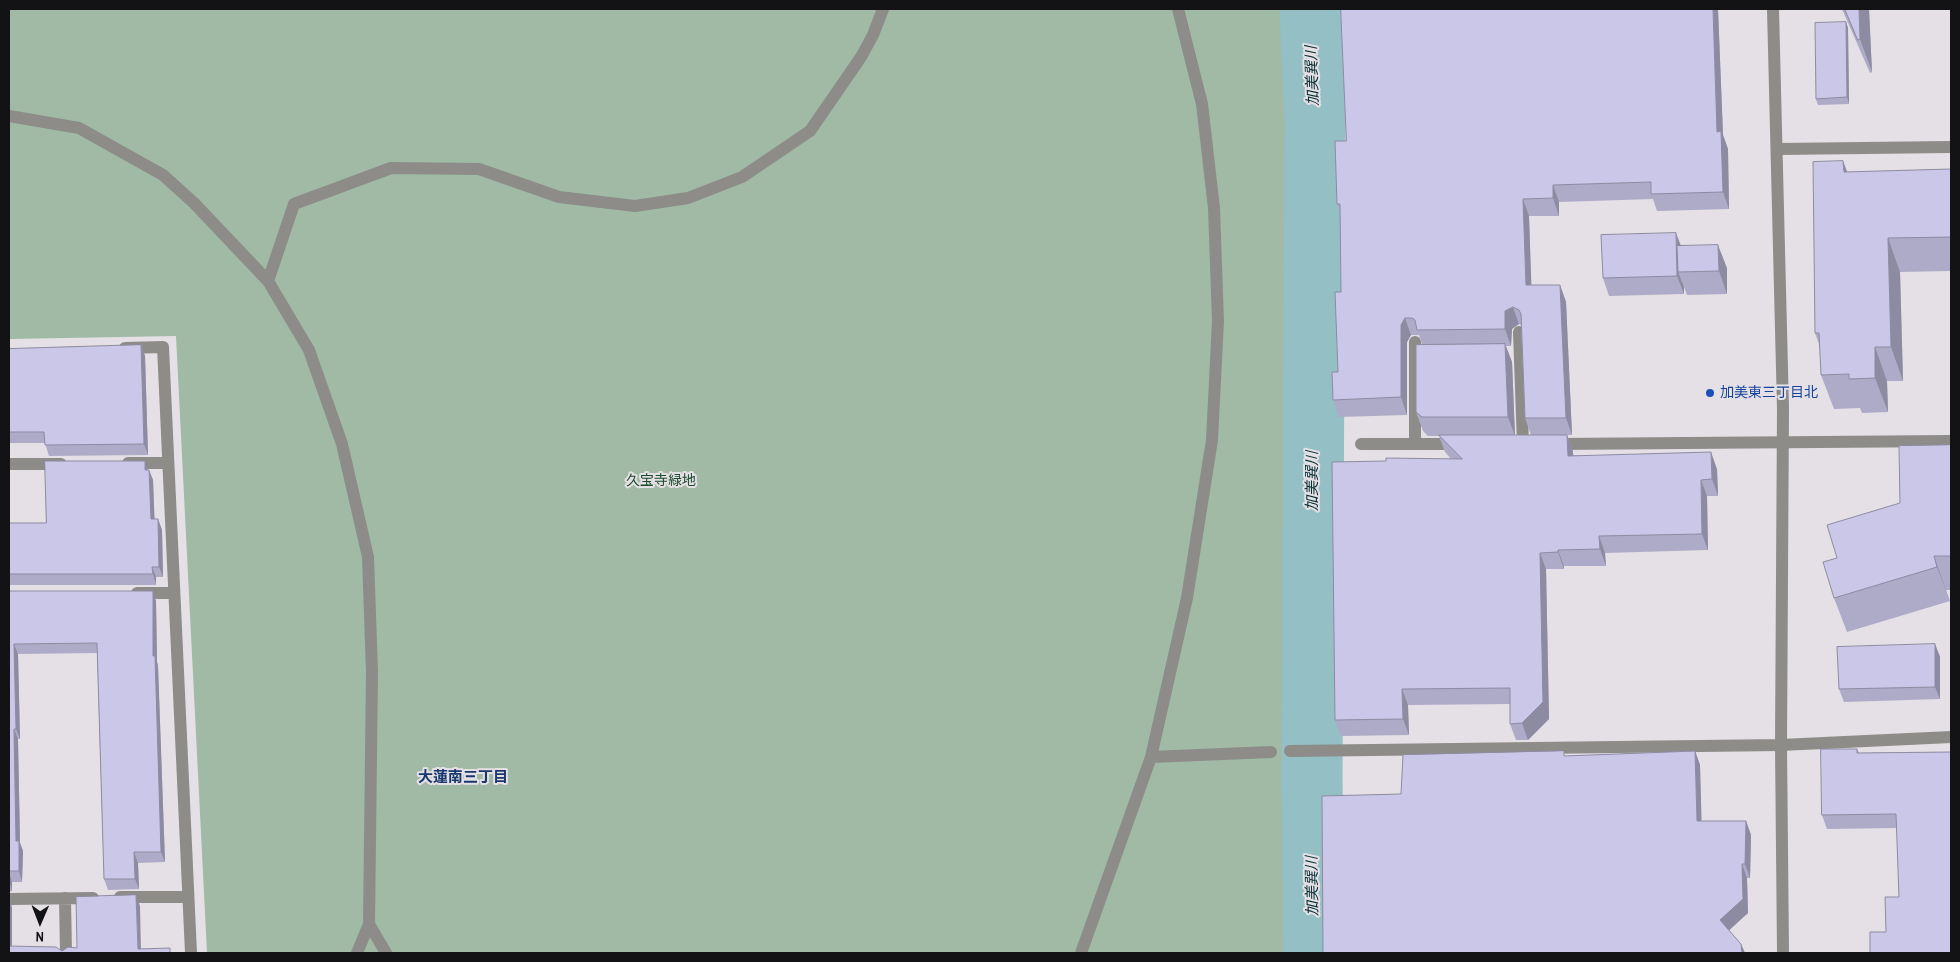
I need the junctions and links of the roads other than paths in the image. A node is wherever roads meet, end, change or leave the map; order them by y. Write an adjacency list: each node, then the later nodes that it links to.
1 (883, 9): 7 (street)
2 (1178, 9): 26 (street)
3 (1773, 9): 6 (street)
4 (9, 116): 7 (street)
5 (1951, 147): 6 (street)
6 (1777, 149): 12 (street)
7 (268, 281): 30 (street)
8 (1519, 332): 12 (street)
9 (115, 348): 17 (street)
10 (1418, 351): 14 (street)
11 (1951, 441): 12 (street)
12 (1782, 443): 23 (street)
13 (1361, 444): 14 (street)
14 (1415, 444): 15 (street)
15 (1474, 444)
16 (118, 463): 17 (street)
17 (168, 463): 21 (street)
18 (9, 464): 19 (street)
19 (78, 464)
20 (126, 593): 21 (street)
21 (174, 593): 27 (street)
22 (1951, 737): 23 (street)
23 (1781, 744): 24 (street); 36 (street)
24 (1290, 751)
25 (1272, 752): 26 (street)
26 (1151, 757): 35 (street)
27 (188, 897): 28 (street); 32 (street)
28 (65, 898): 29 (street); 31 (street)
29 (9, 899)
30 (369, 924): 33 (street); 34 (street)
31 (66, 953)
32 (191, 953)
33 (357, 953)
34 (386, 953)
35 (1082, 953)
36 (1783, 953)

